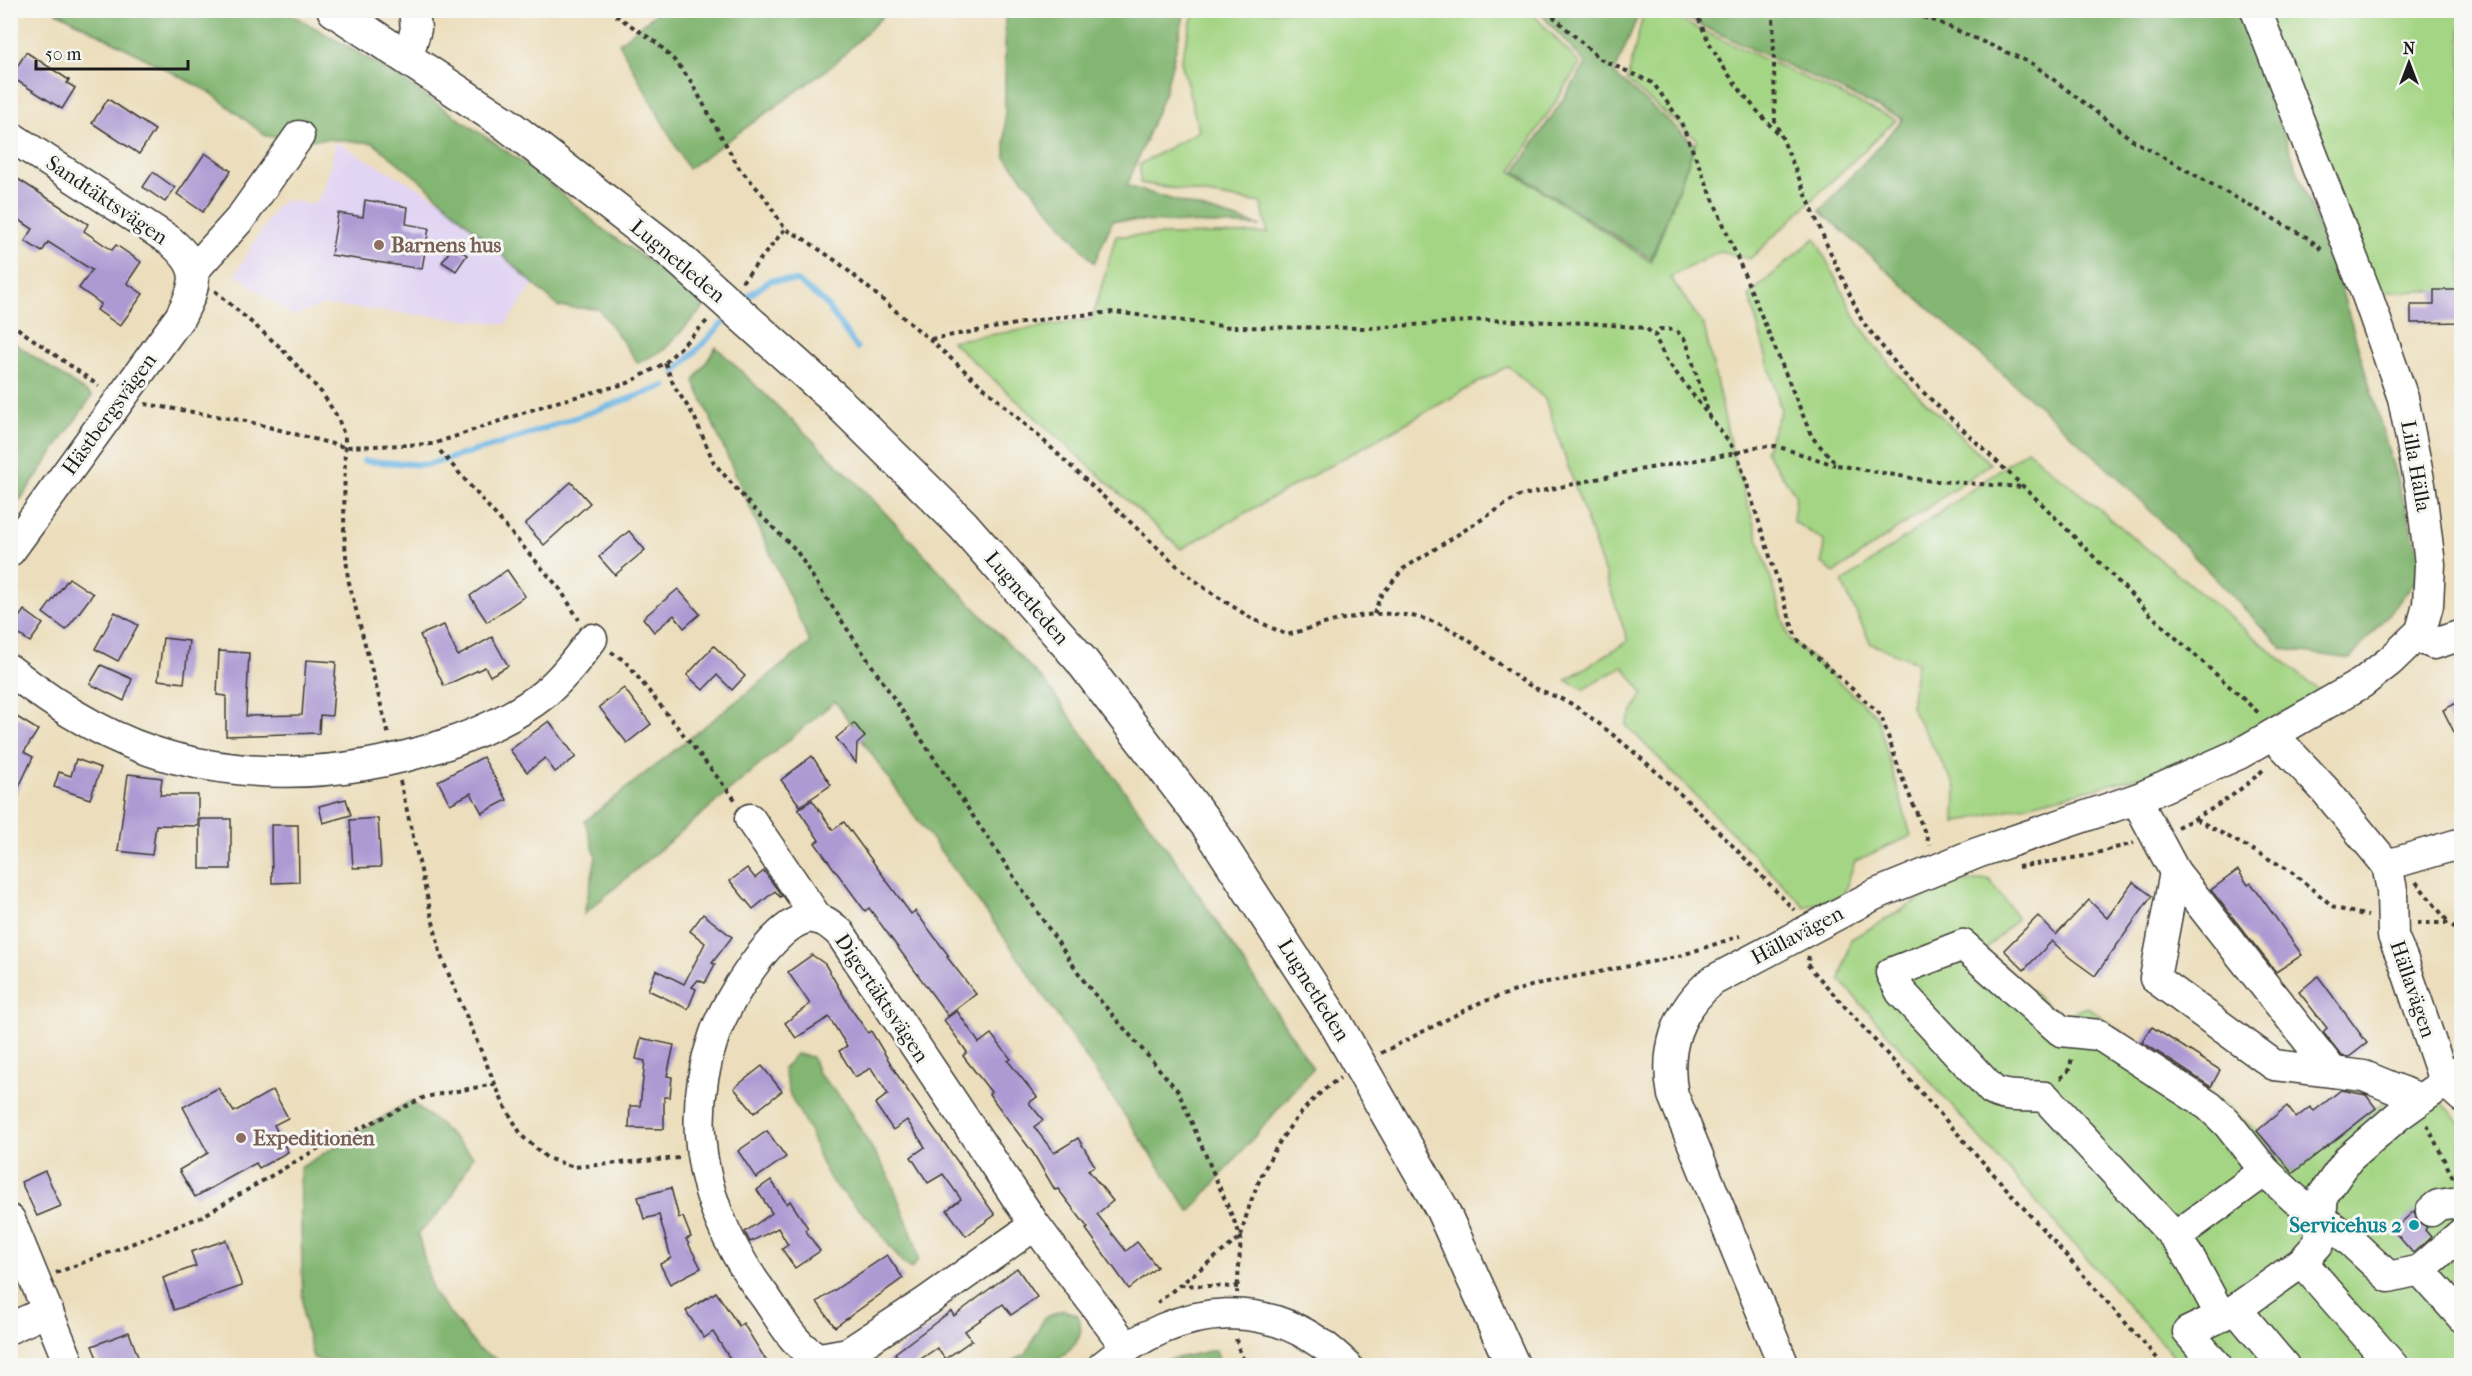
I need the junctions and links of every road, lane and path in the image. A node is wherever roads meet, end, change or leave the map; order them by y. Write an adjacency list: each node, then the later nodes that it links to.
1 (334, 10): 9 (highway, Lugnetleden)
2 (414, 10): 9 (street)
3 (608, 10): 13 (path)
4 (1546, 10): 27 (path)
5 (1696, 10): 12 (path)
6 (1773, 10): 12 (path)
7 (1897, 10): 14 (path)
8 (2256, 10): 32 (street, Lilla Hälla)
9 (407, 59): 84 (highway, Lugnetleden)
10 (10, 136): 15 (street, Sandtäktsvägen)
11 (299, 136): 15 (street)
12 (1783, 140): 28 (path)
13 (785, 229): 16 (path); 20 (path)
14 (2330, 256)
15 (194, 271): 22 (street, Hästbergsvägen); 24 (path)
16 (735, 290)
17 (710, 317): 21 (path)
18 (10, 323): 22 (path)
19 (1654, 336): 20 (path); 23 (path); 23 (path)
20 (930, 340): 30 (path)
21 (665, 363): 24 (path); 67 (path)
22 (122, 397): 24 (path); 29 (street, Hästbergsvägen)
23 (1710, 418): 26 (path)
24 (344, 447): 36 (path)
25 (440, 451): 33 (path)
26 (1737, 453): 27 (path); 30 (path); 42 (path)
27 (1837, 465): 28 (path)
28 (2023, 487): 35 (path)
29 (10, 550)
30 (1374, 614): 44 (path)
31 (2462, 635): 32 (street)
32 (2417, 638): 35 (street, Hällavägen)
33 (592, 639): 36 (street); 39 (path)
34 (10, 670): 36 (street)
35 (2276, 733): 37 (street, Hällavägen); 41 (street, Hällavägen)
36 (395, 759): 56 (path)
37 (2136, 799): 42 (street, Hällavägen); 43 (street)
38 (2196, 818): 46 (path)
39 (750, 819): 45 (street)
40 (2462, 843): 41 (street)
41 (2387, 865): 46 (street, Hällavägen); 47 (path)
42 (1940, 868): 85 (street, Hällavägen)
43 (2175, 872): 53 (street); 53 (street)
44 (1785, 916)
45 (818, 919): 59 (street, Digertäktsvägen); 65 (street, Digertäktsvägen)
46 (2392, 922): 47 (path); 55 (street, Hällavägen)
47 (2449, 924): 48 (path)
48 (2462, 933)
49 (1744, 934): 52 (path)
50 (1810, 952): 86 (path)
51 (2066, 1031): 57 (path); 57 (street); 60 (street)
52 (1381, 1053)
53 (2333, 1072): 58 (street)
54 (1342, 1077): 67 (path)
55 (2456, 1082): 58 (street)
56 (495, 1084): 59 (path); 71 (path)
57 (2027, 1094): 68 (street)
58 (2417, 1101): 61 (path); 63 (street)
59 (703, 1156): 80 (street, Digertäktsvägen)
60 (2265, 1171): 63 (street); 68 (street)
61 (2460, 1205): 62 (street)
62 (2431, 1211)
63 (2322, 1219): 69 (street); 70 (street)
64 (10, 1220): 71 (street)
65 (1035, 1225): 79 (street, Digertäktsvägen); 80 (street, Digertäktsvägen)
66 (2462, 1233): 70 (street)
67 (1241, 1237): 72 (path); 73 (path)
68 (2175, 1237): 76 (street)
69 (2302, 1262): 76 (street); 89 (street)
70 (2420, 1270): 77 (street)
71 (36, 1281): 75 (street)
72 (1180, 1285): 73 (path); 74 (path)
73 (1237, 1301): 79 (street); 83 (street)
74 (1152, 1307)
75 (48, 1311): 78 (street); 81 (street)
76 (2228, 1313): 87 (street); 88 (street)
77 (2462, 1317)
78 (10, 1328)
79 (1126, 1347): 82 (street)
80 (816, 1361)
81 (70, 1365)
82 (1103, 1365)
83 (1347, 1365)
84 (1513, 1365)
85 (1784, 1365)
86 (2164, 1365)
87 (2217, 1365)
88 (2284, 1365)
89 (2393, 1365)

